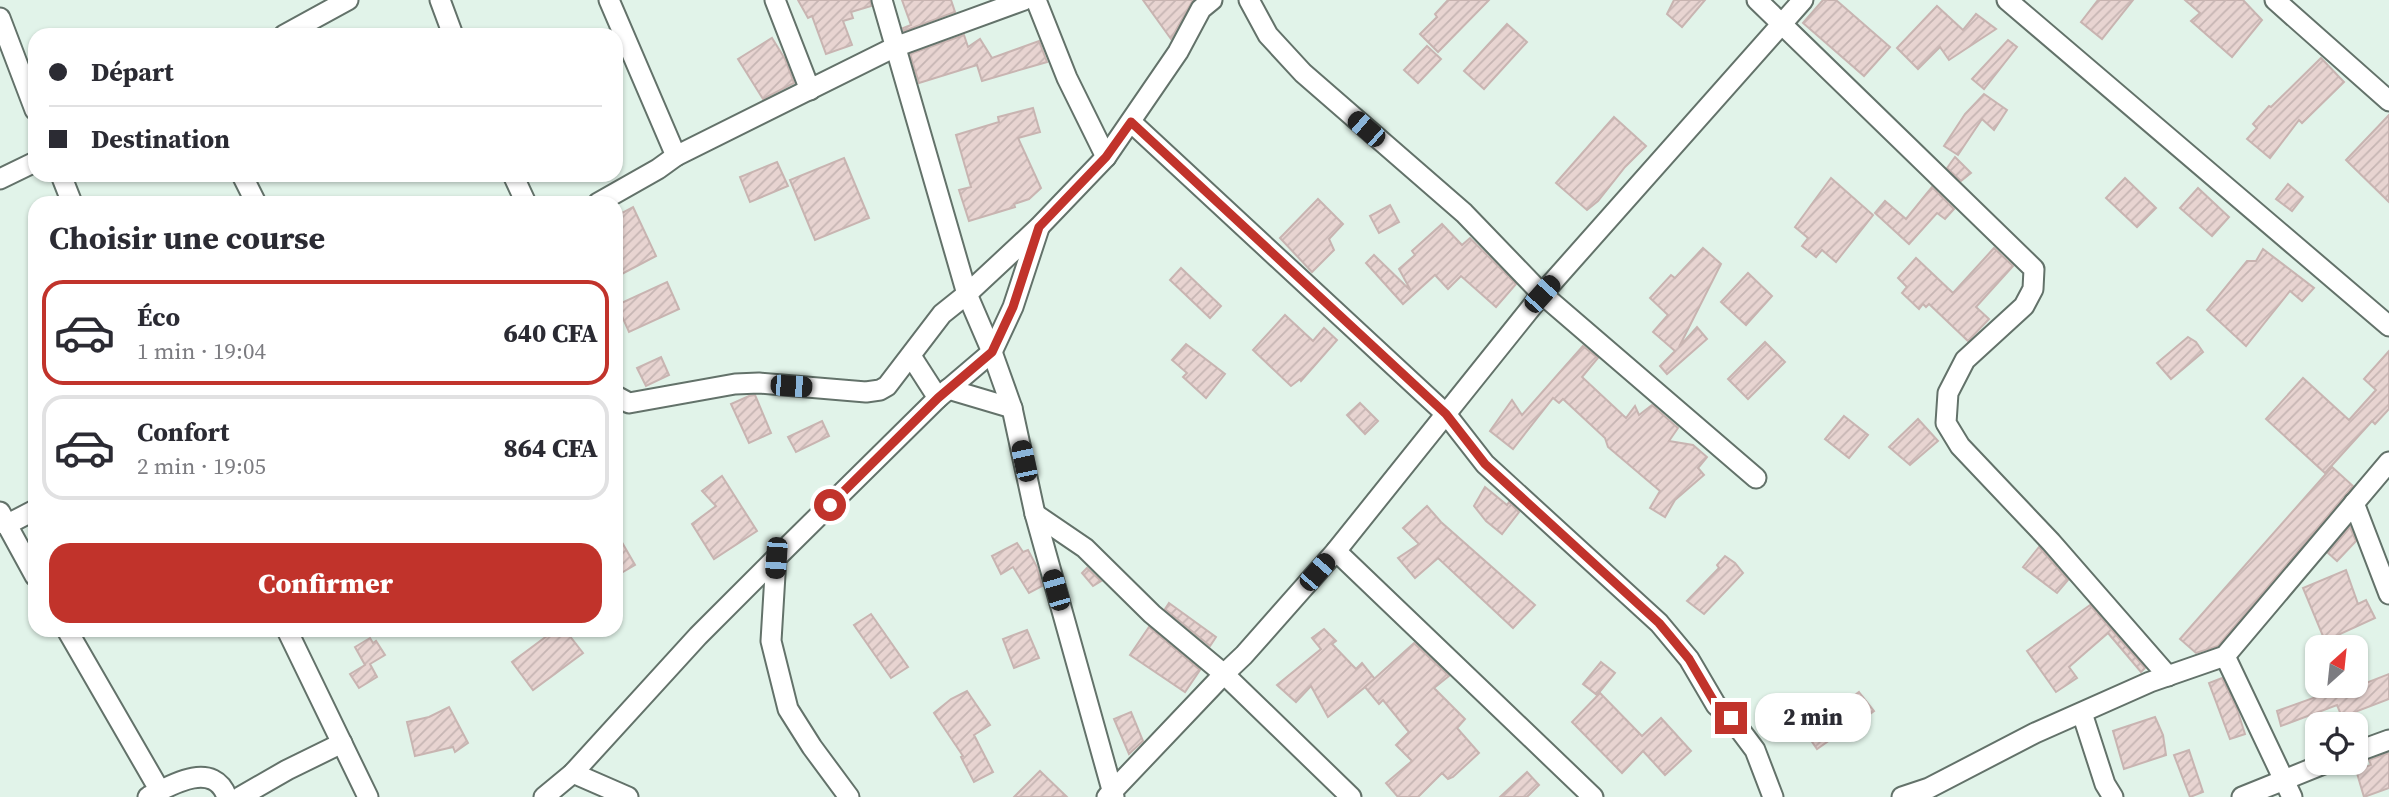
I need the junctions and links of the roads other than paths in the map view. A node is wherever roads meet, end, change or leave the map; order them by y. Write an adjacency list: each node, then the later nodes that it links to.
1 (348, 0): 16 (street)
2 (440, 0): 17 (street)
3 (609, 0): 18 (street)
4 (775, 0): 21 (street)
5 (882, 0): 20 (street)
6 (1024, 0): 20 (street)
7 (1036, 0): 26 (street)
8 (1249, 0): 32 (street)
9 (1757, 0): 15 (street)
10 (1802, 0): 15 (street)
11 (2007, 0): 33 (street)
12 (1203, 3): 24 (street)
13 (2286, 3): 23 (street)
14 (0, 18): 22 (street)
15 (1783, 23): 32 (street); 54 (street)
16 (297, 28)
17 (450, 28)
18 (621, 28)
19 (623, 33): 25 (street)
20 (895, 47): 21 (street); 31 (street)
21 (810, 90): 25 (street)
22 (28, 92)
23 (2389, 101)
24 (1131, 122): 26 (street); 39 (street)
25 (676, 156): 29 (street)
26 (1106, 157): 30 (street)
27 (28, 165): 28 (street)
28 (0, 179)
29 (610, 196)
30 (1039, 227): 31 (street); 34 (street)
31 (967, 294): 34 (street); 35 (street)
32 (1542, 294): 39 (street); 41 (street)
33 (2389, 326)
34 (992, 352): 36 (street); 38 (street)
35 (911, 356): 36 (street); 37 (street)
36 (943, 393): 38 (street); 47 (street)
37 (623, 400)
38 (1012, 408): 44 (street)
39 (1446, 414): 46 (street); 72 (street)
40 (2389, 463): 42 (street)
41 (1756, 478)
42 (2354, 503): 49 (street); 52 (street)
43 (28, 512): 45 (street)
44 (1035, 514): 53 (street); 63 (street)
45 (3, 519): 48 (street)
46 (1336, 551): 53 (street); 71 (street)
47 (776, 558): 60 (street); 69 (street)
48 (28, 564)
49 (2389, 594)
50 (71, 637): 62 (street)
51 (290, 637): 57 (street)
52 (2225, 656): 54 (street); 61 (street)
53 (1224, 674): 63 (street); 70 (street)
54 (2168, 676): 55 (street)
55 (2082, 713): 73 (street); 74 (street)
56 (2389, 740): 58 (street)
57 (342, 743): 65 (street); 66 (street)
58 (2368, 748)
59 (2305, 770): 61 (street)
60 (573, 773): 67 (street); 68 (street)
61 (2284, 778): 75 (street); 76 (street)
62 (154, 794): 64 (street)
63 (1111, 795)
64 (227, 797)
65 (240, 797)
66 (368, 797)
67 (544, 797)
68 (628, 797)
69 (849, 797)
70 (1351, 797)
71 (1593, 797)
72 (1773, 797)
73 (1902, 797)
74 (2113, 797)
75 (2242, 797)
76 (2292, 797)

